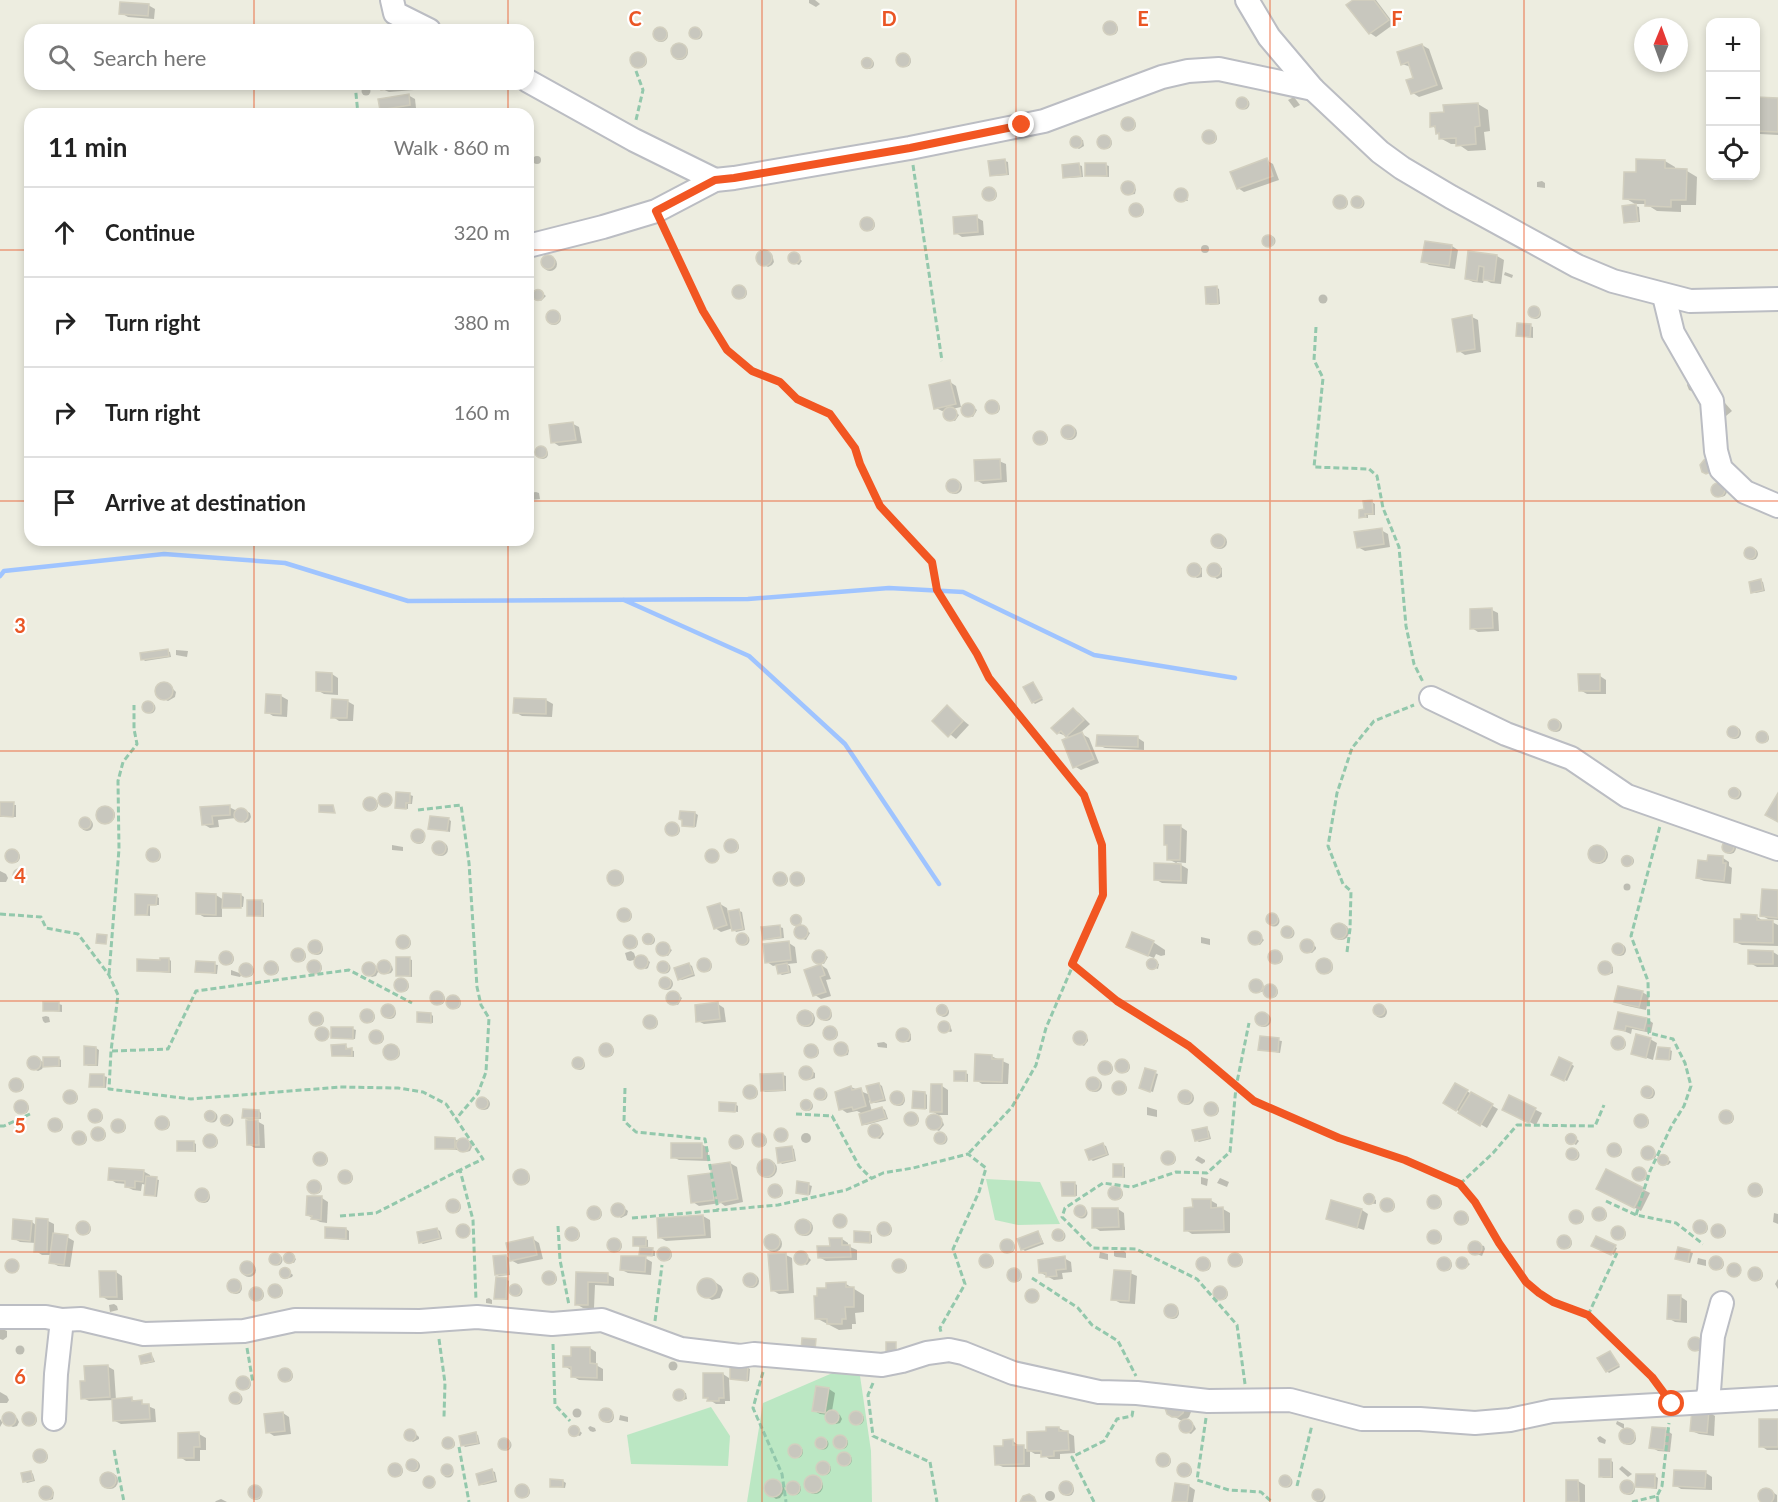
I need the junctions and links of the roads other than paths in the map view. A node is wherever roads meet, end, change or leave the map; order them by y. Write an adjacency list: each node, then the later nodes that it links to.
1 (392, 0): 3 (street)
2 (1247, 0): 5 (street)
3 (417, 24)
4 (534, 84): 6 (street)
5 (1313, 88): 6 (street); 8 (street)
6 (715, 180): 7 (street)
7 (534, 244)
8 (1664, 296): 9 (street); 10 (street)
9 (1778, 299)
10 (1778, 506)
11 (1431, 698): 12 (street)
12 (1778, 849)
13 (1722, 1303): 17 (street)
14 (0, 1317): 15 (street)
15 (62, 1320): 17 (street); 18 (street)
16 (1778, 1398): 17 (street)
17 (1706, 1402)
18 (54, 1419)

